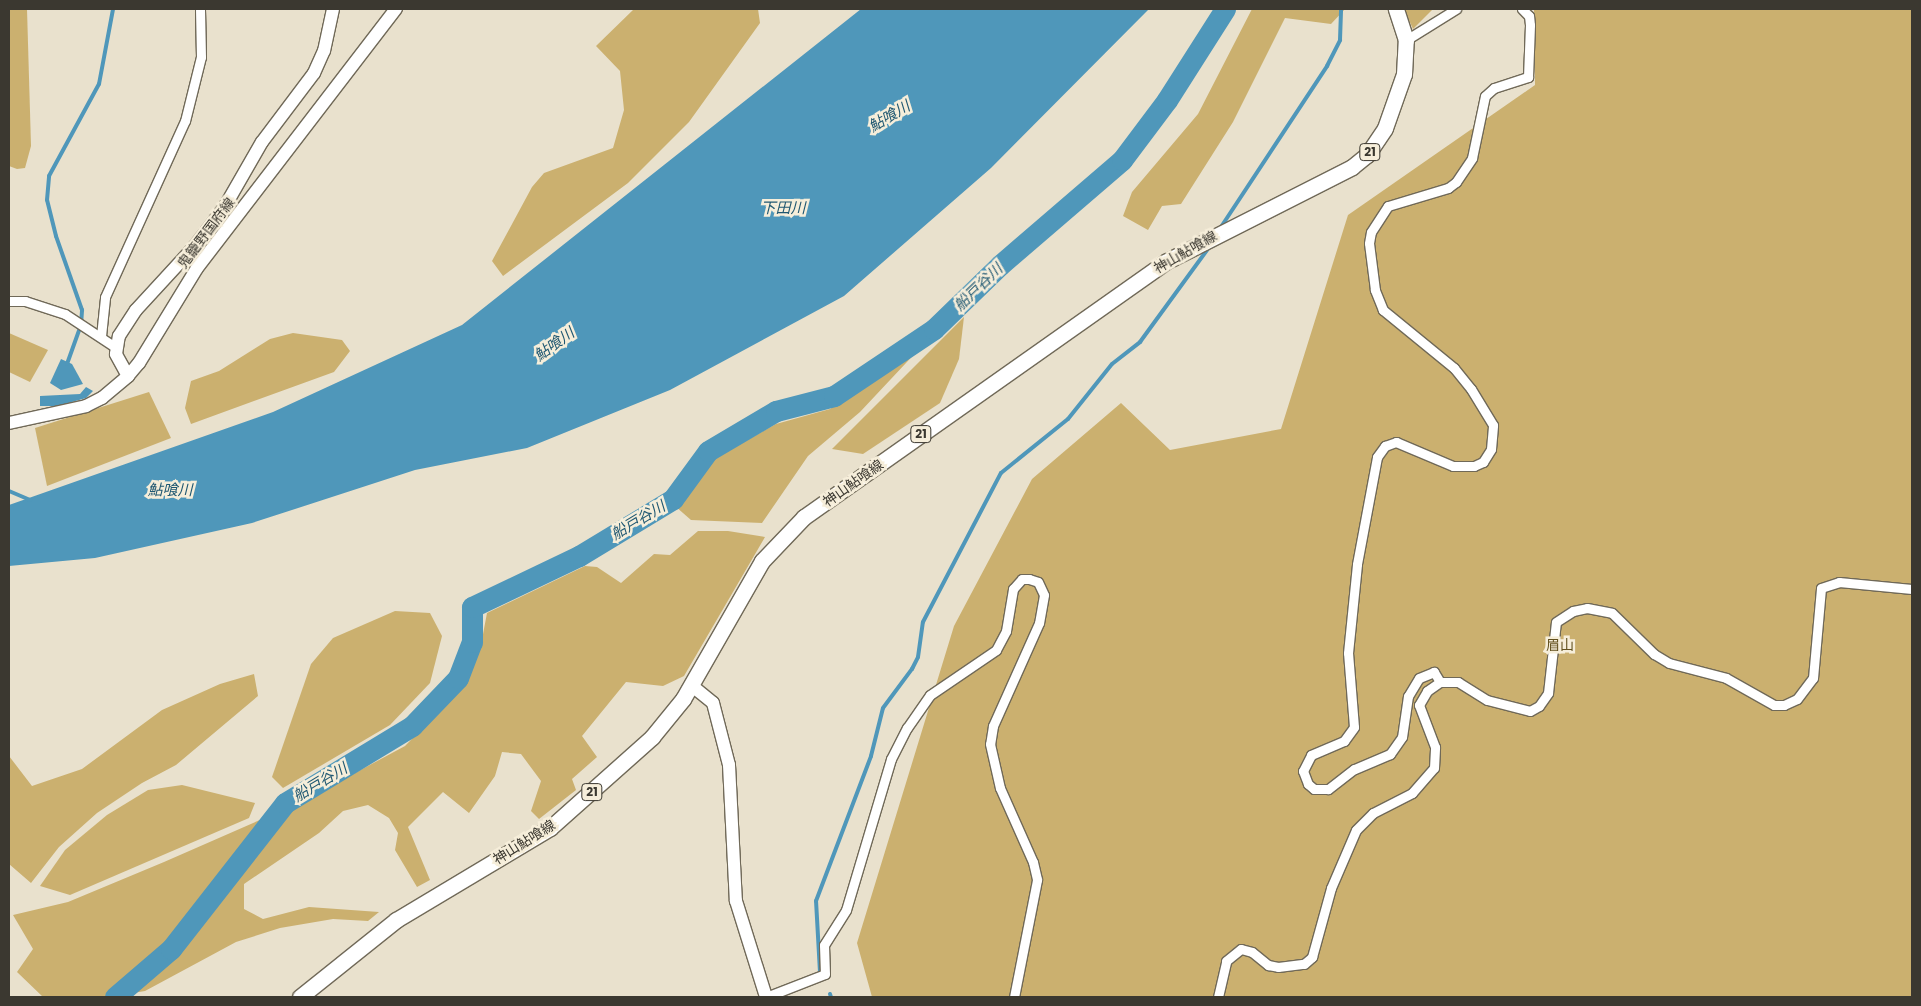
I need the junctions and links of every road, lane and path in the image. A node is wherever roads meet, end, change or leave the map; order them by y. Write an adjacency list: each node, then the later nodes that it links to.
1 (200, 9): 9 (street)
2 (333, 9): 10 (street)
3 (396, 9): 11 (street, 鬼籠野国府線)
4 (1396, 9): 7 (main road, 神山鮎喰線 / 21)
5 (1456, 9): 7 (street)
6 (1522, 9): 14 (street)
7 (1406, 40): 15 (main road, 神山鮎喰線 / 21)
8 (9, 301): 9 (street)
9 (101, 336): 10 (street)
10 (115, 347): 11 (street)
11 (128, 376): 12 (street, 鬼籠野国府線)
12 (9, 423)
13 (1912, 589): 14 (street)
14 (1440, 682): 19 (street)
15 (691, 686): 16 (main road, 神山鮎喰線 / 21); 17 (street)
16 (300, 997)
17 (766, 997): 18 (street)
18 (1014, 997)
19 (1218, 997)

